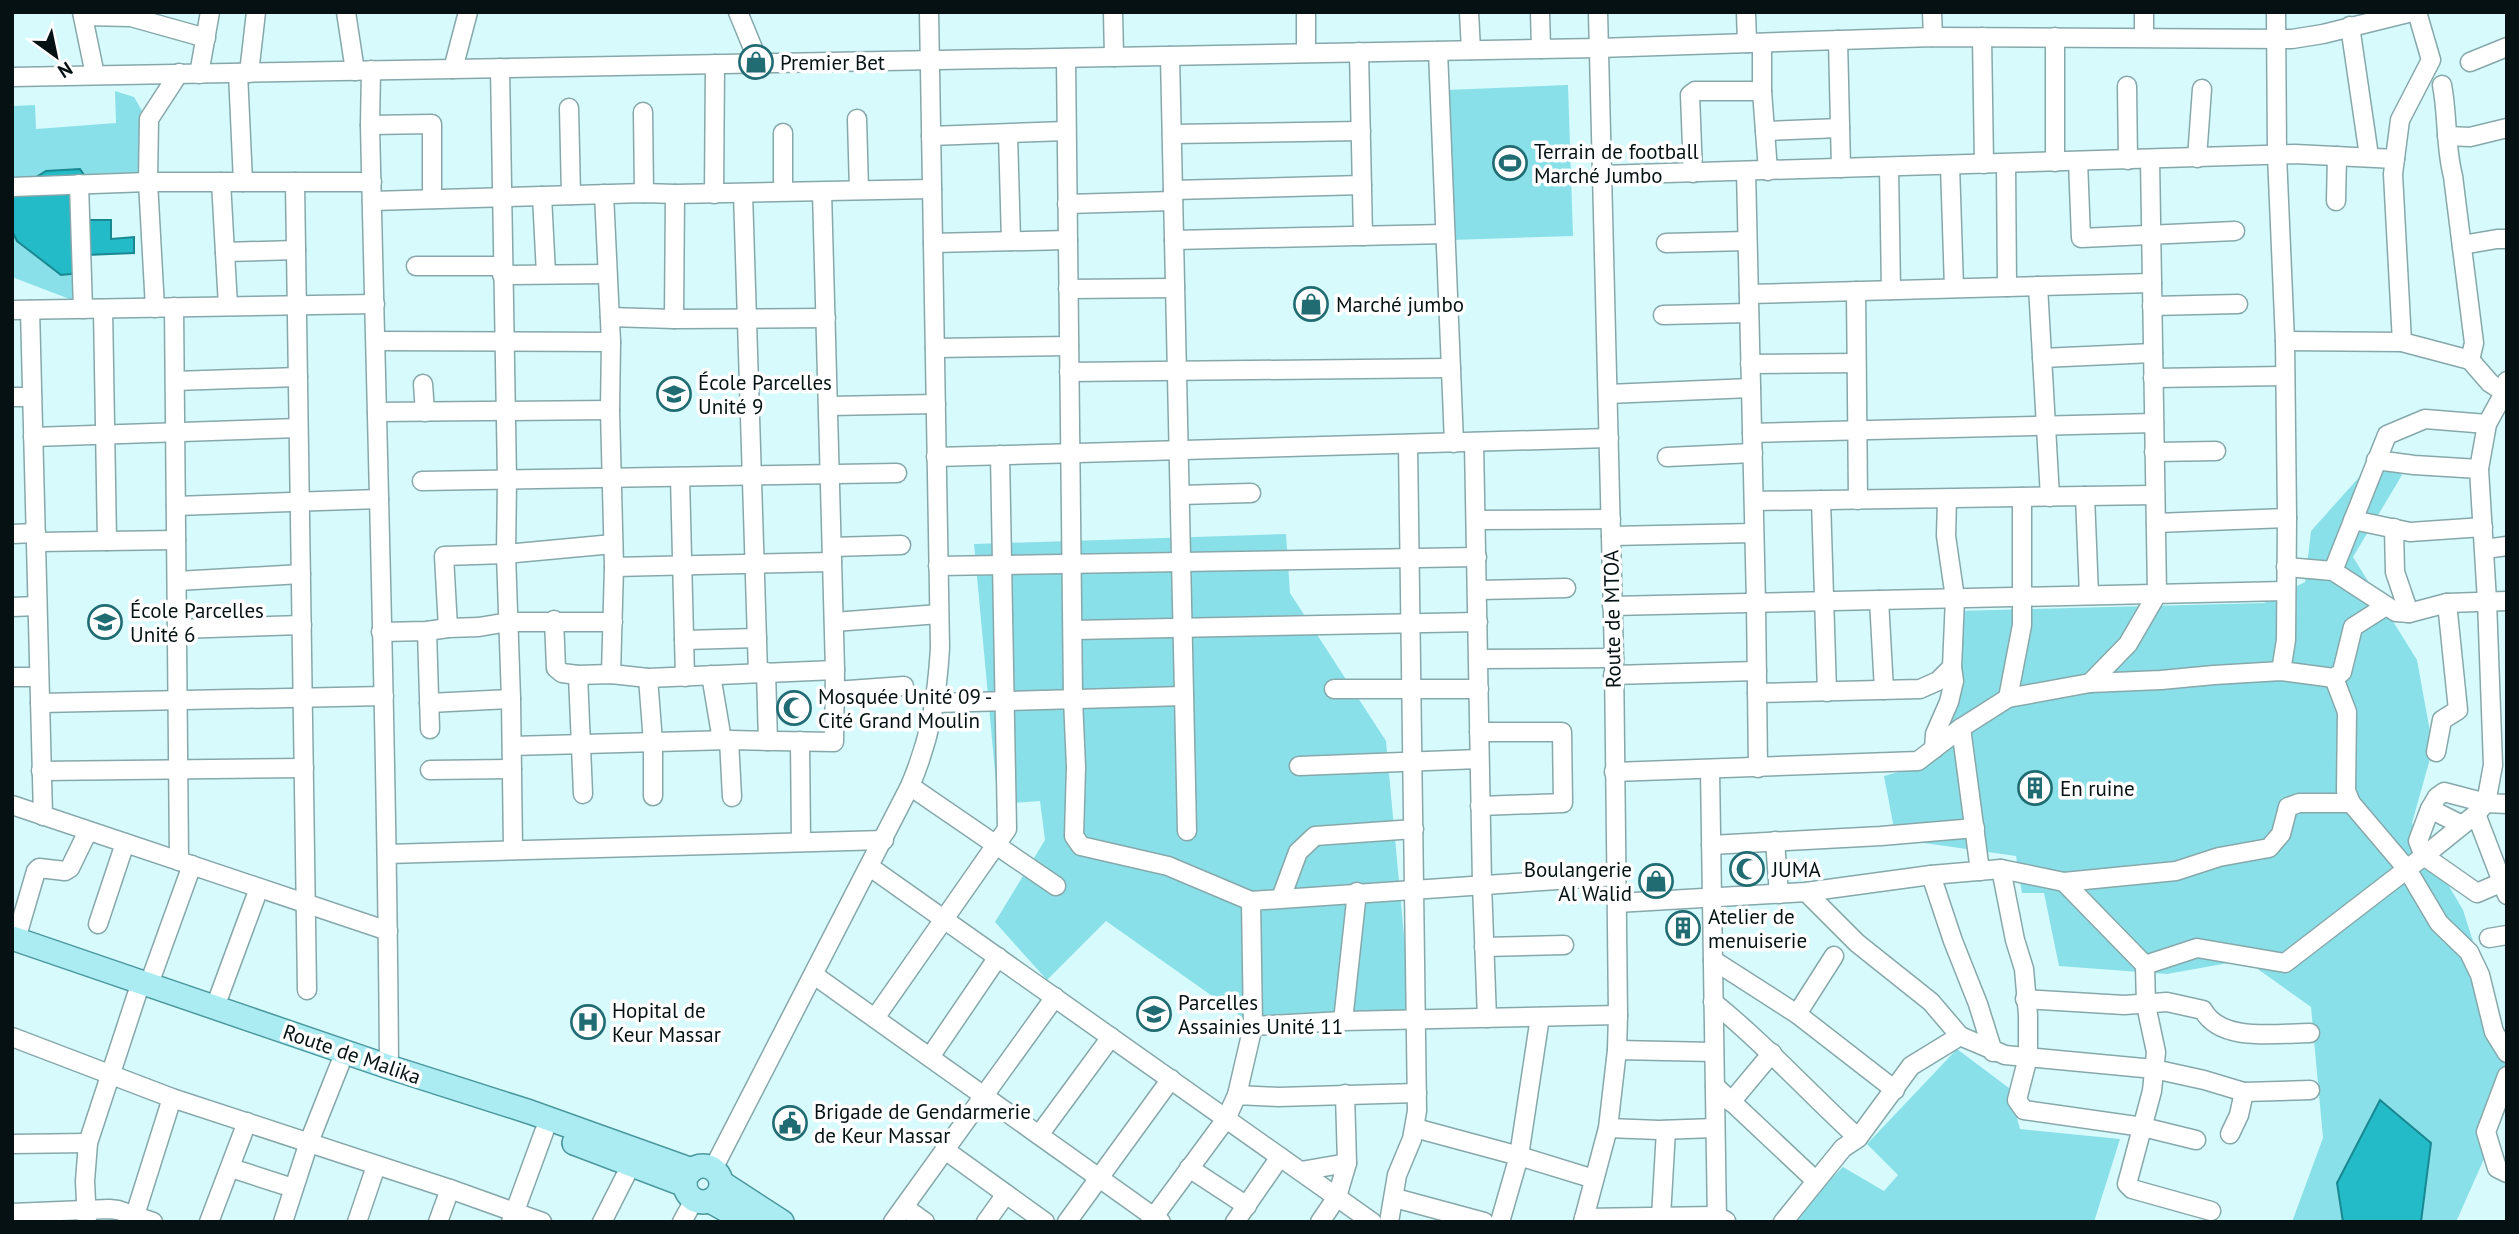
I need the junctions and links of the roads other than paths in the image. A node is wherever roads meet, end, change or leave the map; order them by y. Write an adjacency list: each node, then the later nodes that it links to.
1 (210, 12): 23 (street)
2 (256, 12): 45 (street)
3 (346, 12): 43 (street)
4 (468, 12): 42 (street)
5 (738, 12): 39 (street)
6 (929, 12): 37 (street)
7 (1113, 12): 35 (street)
8 (1306, 12): 33 (street)
9 (1469, 12): 30 (street)
10 (1540, 12): 29 (street)
11 (1598, 12): 28 (street, Route de MTOA)
12 (1746, 12): 26 (street)
13 (1932, 12): 19 (street)
14 (2144, 12): 22 (street)
15 (2276, 12): 24 (street)
16 (2414, 12): 18 (street); 72 (street)
17 (82, 14): 23 (street); 47 (street)
18 (2350, 26): 24 (street); 69 (street)
19 (1933, 37): 20 (street); 25 (street)
20 (1982, 37): 21 (street); 77 (street)
21 (2055, 37): 22 (street); 75 (street)
22 (2144, 37): 24 (street)
23 (206, 38): 46 (street)
24 (2275, 39): 67 (street)
25 (1838, 40): 26 (street); 57 (street)
26 (1754, 43): 28 (street); 52 (street)
27 (2507, 47): 38 (street)
28 (1598, 48): 29 (street); 84 (street, Route de MTOA)
29 (1541, 49): 30 (street)
30 (1471, 50): 31 (street)
31 (1438, 51): 32 (street); 111 (street)
32 (1359, 52): 33 (street); 60 (street)
33 (1306, 53): 34 (street)
34 (1170, 56): 35 (street); 64 (street)
35 (1114, 57): 36 (street)
36 (1066, 58): 37 (street); 59 (street)
37 (930, 60): 39 (street); 65 (street)
38 (2470, 62)
39 (758, 63): 40 (street)
40 (715, 64): 41 (street); 101 (street)
41 (500, 68): 42 (street); 105 (street)
42 (453, 69): 43 (street)
43 (363, 71): 45 (street); 56 (street)
44 (179, 73): 46 (street); 47 (street); 85 (street)
45 (244, 73): 46 (street); 87 (street)
46 (198, 74)
47 (94, 75): 48 (street)
48 (12, 77)
49 (2442, 85): 66 (street)
50 (2127, 86): 73 (street)
51 (2202, 89): 70 (street)
52 (1762, 91): 61 (street); 83 (street)
53 (569, 108): 102 (street)
54 (643, 112): 97 (street)
55 (857, 119): 94 (street)
56 (370, 125): 89 (street); 106 (street)
57 (1840, 128): 61 (street); 80 (street)
58 (2507, 128): 66 (street)
59 (1066, 131): 63 (street); 109 (street)
60 (1361, 131): 64 (street); 91 (street)
61 (1765, 131): 82 (street)
62 (782, 133): 95 (street)
63 (1008, 134): 65 (street); 117 (street)
64 (1172, 134): 103 (street)
65 (931, 136): 93 (street)
66 (2447, 136): 121 (street)
67 (2277, 155): 68 (street); 70 (street); 155 (street)
68 (2337, 156): 69 (street); 108 (street)
69 (2369, 156): 72 (street)
70 (2197, 158): 71 (street)
71 (2150, 159): 73 (street); 112 (street)
72 (2395, 159): 157 (street)
73 (2128, 160): 74 (street)
74 (2078, 161): 75 (street); 112 (street)
75 (2055, 162): 76 (street)
76 (2006, 163): 77 (street); 130 (street)
77 (1984, 164): 78 (street)
78 (1950, 165): 79 (street); 132 (street)
79 (1889, 167): 80 (street); 134 (street)
80 (1840, 168): 82 (street)
81 (1745, 171): 82 (street); 83 (street); 118 (street)
82 (1768, 171)
83 (1693, 173): 84 (street)
84 (1602, 175): 175 (street, Route de MTOA)
85 (148, 182): 86 (street); 90 (street); 143 (street)
86 (222, 182): 87 (street); 123 (street)
87 (243, 182): 88 (street)
88 (295, 182): 89 (street); 122 (street)
89 (372, 182): 107 (street)
90 (79, 184): 92 (street); 144 (street)
91 (1362, 185): 103 (street); 113 (street)
92 (12, 187)
93 (932, 189): 94 (street); 119 (street)
94 (859, 190): 96 (street)
95 (783, 191): 96 (street); 98 (street)
96 (822, 192): 151 (street)
97 (644, 193): 99 (street); 100 (street)
98 (743, 193): 101 (street); 150 (street)
99 (604, 194): 102 (street); 127 (street)
100 (675, 194): 101 (street); 152 (street)
101 (714, 194)
102 (571, 195): 104 (street)
103 (1173, 195): 109 (street); 116 (street)
104 (542, 196): 105 (street); 126 (street)
105 (502, 197): 106 (street); 125 (street)
106 (432, 199): 107 (street)
107 (372, 201): 137 (street)
108 (2336, 201)
109 (1068, 204): 115 (street)
110 (2235, 231): 112 (street)
111 (1446, 234): 113 (street); 165 (street)
112 (2151, 234): 128 (street)
113 (1363, 236): 116 (street)
114 (2507, 239): 121 (street)
115 (1068, 240): 117 (street); 133 (street)
116 (1174, 240): 131 (street)
117 (1011, 241): 119 (street)
118 (1747, 241): 120 (street); 136 (street)
119 (933, 243): 159 (street)
120 (1666, 243)
121 (2462, 245): 162 (street)
122 (296, 250): 123 (street); 139 (street)
123 (225, 252): 140 (street)
124 (416, 266): 125 (street)
125 (502, 270): 126 (street); 154 (street)
126 (546, 274): 127 (street)
127 (607, 274): 149 (street)
128 (2152, 283): 129 (street); 141 (street)
129 (2038, 286): 130 (street); 161 (street)
130 (2007, 287): 132 (street)
131 (1175, 288): 133 (street); 166 (street)
132 (1954, 288): 134 (street)
133 (1068, 289): 158 (street)
134 (1891, 290): 135 (street)
135 (1856, 291): 136 (street); 163 (street)
136 (1749, 294): 147 (street)
137 (374, 304): 139 (street); 153 (street)
138 (2238, 304): 141 (street)
139 (296, 305): 140 (street); 169 (street)
140 (228, 306): 142 (street)
141 (2152, 306): 160 (street)
142 (174, 307): 143 (street); 171 (street)
143 (155, 308): 145 (street)
144 (82, 309): 145 (street); 146 (street)
145 (103, 309): 191 (street)
146 (21, 310): 177 (street)
147 (1749, 313): 148 (street); 164 (street)
148 (1663, 315)
149 (610, 317): 152 (street); 156 (street)
150 (746, 318): 151 (street); 152 (street); 209 (street)
151 (826, 318): 179 (street)
152 (674, 319)
153 (376, 341): 154 (street); 182 (street)
154 (504, 341): 156 (street); 181 (street)
155 (2285, 341): 157 (street); 168 (street)
156 (611, 342): 180 (street)
157 (2402, 342): 162 (street)
158 (1069, 346): 159 (street); 167 (street)
159 (935, 348): 178 (street)
160 (2153, 353): 161 (street); 170 (street)
161 (2042, 358): 186 (street)
162 (2470, 360): 174 (street)
163 (1856, 363): 164 (street); 188 (street)
164 (1750, 364): 173 (street)
165 (1451, 368): 166 (street); 195 (street)
166 (1177, 370): 167 (street); 197 (street)
167 (1069, 372): 200 (street)
168 (2285, 376): 170 (street); 227 (street)
169 (298, 377): 171 (street); 187 (street)
170 (2153, 378): 184 (street)
171 (175, 381): 189 (street)
172 (422, 384): 183 (street)
173 (1751, 388): 175 (street); 190 (street)
174 (2506, 389): 185 (street)
175 (1608, 394): 193 (street, Route de MTOA)
176 (12, 397): 177 (street)
177 (32, 397): 192 (street)
178 (936, 404): 179 (street); 203 (street)
179 (828, 406): 208 (street)
180 (610, 410): 181 (street); 211 (street)
181 (505, 411): 183 (street); 212 (street)
182 (377, 412): 183 (street); 220 (street)
183 (425, 412)
184 (2154, 423): 186 (street); 199 (street)
185 (2487, 424): 205 (street); 206 (street)
186 (2046, 426): 188 (street); 219 (street)
187 (298, 428): 189 (street); 225 (street)
188 (1857, 430): 190 (street); 223 (street)
189 (176, 432): 191 (street); 226 (street)
190 (1752, 433): 201 (street)
191 (106, 434): 192 (street); 238 (street)
192 (33, 437): 236 (street)
193 (1609, 439): 194 (street); 232 (street, Route de MTOA)
194 (1474, 442): 195 (street); 228 (street)
195 (1454, 443): 196 (street)
196 (1408, 444): 197 (street); 246 (street)
197 (1178, 450): 200 (street); 215 (street)
198 (2216, 450): 199 (street)
199 (2154, 452): 216 (street)
200 (1070, 453): 202 (street); 249 (street)
201 (1753, 453): 204 (street); 224 (street)
202 (1000, 455): 203 (street); 250 (street)
203 (936, 457): 252 (street)
204 (1667, 457)
205 (2376, 460): 206 (street); 229 (street)
206 (2479, 469): 231 (street)
207 (897, 473): 208 (street)
208 (830, 474): 209 (street); 244 (street)
209 (752, 476): 210 (street); 248 (street)
210 (680, 477): 211 (street); 251 (street)
211 (612, 478): 212 (street); 239 (street)
212 (507, 480): 213 (street); 243 (street)
213 (422, 481)
214 (1251, 493): 215 (street)
215 (1180, 495): 247 (street)
216 (2155, 495): 217 (street); 230 (street)
217 (2085, 496): 219 (street); 262 (street)
218 (2022, 497): 219 (street); 221 (street); 263 (street)
219 (2050, 497)
220 (379, 499): 225 (street); 289 (street)
221 (1947, 499): 223 (street); 264 (street)
222 (1821, 500): 223 (street); 224 (street); 266 (street)
223 (1858, 500)
224 (1754, 501): 234 (street)
225 (300, 502): 226 (street); 256 (street)
226 (176, 506): 237 (street)
227 (2287, 518): 230 (street); 253 (street)
228 (1476, 520): 232 (street); 245 (street)
229 (2353, 520): 233 (street); 255 (street)
230 (2155, 523): 261 (street)
231 (2483, 527): 233 (street); 242 (street)
232 (1611, 528): 234 (street); 272 (street, Route de MTOA)
233 (2394, 528): 275 (street)
234 (1754, 533): 269 (street)
235 (12, 534): 236 (street)
236 (37, 537): 238 (street); 271 (street)
237 (176, 540): 238 (street); 257 (street)
238 (107, 541)
239 (613, 544): 243 (street); 254 (street)
240 (901, 545): 244 (street)
241 (2507, 546): 242 (street)
242 (2485, 550): 267 (street)
243 (506, 554): 278 (street); 284 (street)
244 (832, 554): 248 (street); 280 (street)
245 (1477, 556): 246 (street); 259 (street)
246 (1410, 558): 247 (street); 282 (street)
247 (1181, 562): 249 (street); 285 (street)
248 (755, 564): 251 (street); 290 (street)
249 (1072, 564): 250 (street); 287 (street)
250 (1002, 565): 252 (street); 322 (street)
251 (683, 566): 254 (street); 291 (street)
252 (938, 566): 276 (street)
253 (2286, 567): 255 (street); 260 (street)
254 (614, 568): 279 (street)
255 (2333, 571): 273 (street)
256 (301, 574): 257 (street); 283 (street)
257 (177, 581): 286 (street)
258 (1566, 588): 259 (street)
259 (1478, 590): 281 (street)
260 (2285, 591): 261 (street); 297 (street)
261 (2157, 594): 262 (street); 307 (street)
262 (2089, 595): 263 (street)
263 (2022, 597): 264 (street); 319 (street)
264 (1955, 598): 265 (street); 294 (street)
265 (1879, 600): 266 (street); 311 (street)
266 (1824, 601): 269 (street); 314 (street)
267 (2487, 601): 268 (street); 270 (street); 327 (street)
268 (2507, 601)
269 (1756, 603): 272 (street); 296 (street)
270 (2447, 603): 275 (street); 338 (street)
271 (37, 606): 274 (street); 303 (street)
272 (1612, 606): 293 (street, Route de MTOA)
273 (2386, 606): 275 (street); 306 (street)
274 (12, 607)
275 (2409, 613)
276 (939, 614): 280 (street); 326 (street)
277 (554, 620): 278 (street); 279 (street); 300 (street)
278 (508, 622): 284 (street); 320 (street)
279 (613, 622): 299 (street)
280 (834, 622): 295 (street)
281 (1478, 622): 282 (street); 292 (street)
282 (1411, 623): 285 (street); 313 (street)
283 (302, 625): 286 (street); 318 (street)
284 (448, 628): 288 (street)
285 (1182, 628): 287 (street); 317 (street)
286 (178, 629): 323 (street)
287 (1073, 630): 321 (street)
288 (427, 631): 289 (street); 325 (street)
289 (381, 632): 316 (street)
290 (757, 638): 291 (street); 298 (street)
291 (684, 640): 304 (street)
292 (1479, 659): 293 (street); 310 (street)
293 (1613, 667): 296 (street); 349 (street, Route de MTOA)
294 (1952, 667): 311 (street); 337 (street)
295 (835, 670): 298 (street); 312 (street)
296 (1757, 671): 315 (street)
297 (2281, 671): 306 (street); 307 (street)
298 (762, 673): 301 (street); 332 (street)
299 (611, 674): 300 (street); 305 (street)
300 (578, 675): 335 (street)
301 (711, 676): 304 (street); 331 (street)
302 (12, 677): 303 (street)
303 (39, 677): 324 (street)
304 (685, 677): 305 (street)
305 (648, 678): 334 (street)
306 (2334, 678): 354 (street)
307 (2090, 683): 319 (street)
308 (904, 686): 312 (street)
309 (1334, 689): 313 (street)
310 (1479, 689): 313 (street); 330 (street)
311 (1884, 690): 314 (street)
312 (835, 691): 333 (street)
313 (1412, 691): 340 (street)
314 (1827, 692): 315 (street)
315 (1757, 693): 343 (street)
316 (384, 696): 318 (street); 373 (street)
317 (1184, 696): 321 (street); 365 (street)
318 (303, 698): 323 (street); 342 (street)
319 (2008, 698): 329 (street)
320 (511, 699): 325 (street); 336 (street)
321 (1073, 699): 322 (street); 393 (street)
322 (1005, 701): 326 (street); 370 (street)
323 (178, 702): 324 (street); 344 (street)
324 (40, 703): 348 (street)
325 (429, 703): 328 (street)
326 (935, 703): 350 (street)
327 (2499, 720): 358 (street)
328 (430, 729)
329 (1961, 729): 337 (street); 363 (street)
330 (1479, 733): 339 (street); 357 (street)
331 (726, 740): 332 (street); 334 (street); 353 (street)
332 (768, 741): 333 (street)
333 (800, 741): 368 (street)
334 (653, 742): 335 (street); 352 (street)
335 (581, 744): 336 (street); 351 (street)
336 (512, 746): 345 (street)
337 (1934, 749): 343 (street)
338 (2436, 752)
339 (1479, 759): 340 (street); 357 (street)
340 (1413, 760): 341 (street); 362 (street)
341 (1299, 766)
342 (304, 768): 344 (street); 395 (street)
343 (1758, 768): 346 (street)
344 (178, 769): 348 (street); 375 (street)
345 (512, 769): 347 (street); 372 (street)
346 (1710, 769): 349 (street); 371 (street)
347 (430, 770)
348 (41, 771): 360 (street)
349 (1614, 772): 381 (street, Route de MTOA)
350 (910, 786): 366 (street); 370 (street)
351 (583, 794)
352 (653, 796)
353 (732, 797)
354 (2351, 803): 378 (street); 382 (street)
355 (2507, 804): 358 (street)
356 (12, 805): 360 (street)
357 (1480, 806): 383 (street)
358 (2481, 808): 359 (street); 361 (street); 384 (street)
359 (2430, 809): 361 (street); 374 (street)
360 (43, 816): 364 (street)
361 (2462, 825): 374 (street)
362 (1414, 828): 387 (street); 391 (street)
363 (1975, 828): 367 (street); 379 (street)
364 (88, 831): 369 (street); 399 (street)
365 (1187, 831)
366 (884, 839): 368 (street); 376 (street)
367 (1775, 841): 371 (street); 390 (street)
368 (801, 842): 372 (street)
369 (125, 843): 375 (street); 397 (street)
370 (996, 845): 385 (street); 396 (street)
371 (1711, 845): 392 (street)
372 (513, 850): 373 (street)
373 (387, 854): 398 (street)
374 (2424, 856): 378 (street); 384 (street)
375 (185, 863): 386 (street); 407 (street)
376 (870, 867): 396 (street); 406 (street)
377 (2001, 869): 379 (street); 382 (street); 410 (street)
378 (2407, 869): 405 (street); 422 (street)
379 (1980, 871): 380 (street)
380 (1931, 875): 389 (street); 429 (street)
381 (1616, 876): 383 (street); 394 (street, Route de MTOA)
382 (2064, 882): 405 (street)
383 (1482, 884): 387 (street); 401 (street)
384 (2505, 885)
385 (1056, 886)
386 (259, 888): 395 (street); 413 (street)
387 (1415, 888): 388 (street); 419 (street)
388 (1357, 892): 391 (street); 420 (street)
389 (1806, 892): 390 (street); 424 (street)
390 (1779, 894): 392 (street)
391 (1281, 898): 393 (street)
392 (1712, 898): 394 (street); 404 (street)
393 (1251, 901): 421 (street)
394 (1617, 903): 415 (street, Route de MTOA)
395 (307, 904): 398 (street); 408 (street)
396 (944, 919): 403 (street); 417 (street)
397 (98, 924)
398 (388, 931): 435 (street)
399 (14, 943): 407 (main road, Route de Malika)
400 (1564, 945): 401 (street)
401 (1484, 947): 418 (street)
402 (1834, 956): 414 (street)
403 (998, 957): 409 (street); 432 (street)
404 (1713, 960): 411 (street); 414 (street)
405 (2145, 965): 412 (street)
406 (814, 975): 417 (street); 478 (street)
407 (143, 989): 413 (main road, Route de Malika); 434 (main road, Route de Malika); 437 (street)
408 (307, 990)
409 (1055, 997): 426 (street); 447 (street)
410 (2025, 999): 412 (street); 433 (street)
411 (1713, 1002): 428 (street); 430 (street)
412 (2146, 1005): 423 (street); 436 (street)
413 (215, 1007): 435 (main road, Route de Malika)
414 (1797, 1014): 441 (street)
415 (1618, 1015): 416 (street); 427 (street, Route de MTOA)
416 (1540, 1017): 418 (street); 466 (street)
417 (874, 1018): 432 (street)
418 (1487, 1018): 419 (street)
419 (1417, 1020): 420 (street); 444 (street)
420 (1343, 1021): 421 (street)
421 (1253, 1026): 446 (street)
422 (2500, 1031): 431 (street)
423 (2310, 1033)
424 (1960, 1036): 429 (street); 441 (street)
425 (12, 1037): 437 (street)
426 (1111, 1037): 439 (street); 459 (street)
427 (1617, 1050): 428 (street); 454 (street, Route de MTOA)
428 (1714, 1052): 440 (street)
429 (1993, 1052): 433 (street)
430 (1772, 1053): 449 (street); 460 (street)
431 (2507, 1053)
432 (930, 1057): 447 (street)
433 (2028, 1057): 436 (street); 452 (street)
434 (340, 1064): 457 (main road, Route de Malika); 462 (street)
435 (389, 1067): 478 (main road, Route de Malika)
436 (2154, 1069): 443 (street); 452 (street)
437 (111, 1075): 448 (street); 463 (street)
438 (2507, 1076): 474 (street)
439 (1171, 1080): 450 (street); 475 (street)
440 (1714, 1086): 449 (street); 455 (street)
441 (1895, 1090): 460 (street)
442 (2310, 1090): 443 (street)
443 (2244, 1092): 458 (street)
444 (1418, 1093): 445 (street); 453 (street)
445 (1345, 1094): 446 (street); 468 (street)
446 (1237, 1095): 450 (street)
447 (984, 1096): 459 (street); 465 (street)
448 (172, 1098): 451 (street); 488 (street)
449 (1731, 1102): 477 (street)
450 (1226, 1119): 467 (street); 472 (street)
451 (247, 1122): 462 (street); 471 (street)
452 (2143, 1127): 461 (street); 486 (street)
453 (1415, 1128): 466 (street); 483 (street)
454 (1608, 1128): 456 (street); 476 (street, Route de MTOA)
455 (1715, 1128): 456 (street); 494 (street)
456 (1666, 1130): 491 (street)
457 (544, 1132): 469 (main road, Route de Malika); 490 (street)
458 (2230, 1134)
459 (1039, 1135): 475 (street)
460 (1858, 1138): 477 (street)
461 (2196, 1140)
462 (309, 1142): 470 (street); 479 (street)
463 (88, 1143): 464 (street); 489 (street)
464 (12, 1144)
465 (945, 1150): 481 (street); 485 (street)
466 (1519, 1156): 476 (street); 515 (street)
467 (1280, 1157): 473 (street); 484 (street)
468 (1347, 1163): 473 (street); 482 (street)
469 (631, 1165): 478 (main road, Route de Malika); 501 (street)
470 (376, 1166): 480 (street); 498 (street)
471 (230, 1168): 479 (street); 496 (street)
472 (1189, 1168): 484 (street); 492 (street)
473 (1301, 1171): 482 (street)
474 (2507, 1173)
475 (1099, 1178): 492 (street); 509 (street)
476 (1594, 1179): 493 (street, Route de MTOA)
477 (1816, 1181): 516 (street)
478 (703, 1185): 502 (street); 503 (main road, Route de Malika); 504 (main road, Route de Malika)
479 (293, 1188): 497 (street)
480 (450, 1189): 490 (street); 499 (street)
481 (1006, 1194): 507 (street); 508 (street)
482 (1337, 1197): 511 (street); 512 (street)
483 (1395, 1198): 513 (street); 514 (street)
484 (1247, 1206): 510 (street)
485 (904, 1207): 505 (street); 506 (street)
486 (2211, 1210)
487 (12, 1213): 489 (street)
488 (135, 1215): 489 (street); 495 (street)
489 (87, 1216)
490 (513, 1217): 500 (street)
491 (1650, 1218): 493 (street); 494 (street)
492 (1155, 1220)
493 (1584, 1220)
494 (1720, 1220)
495 (153, 1222)
496 (209, 1222)
497 (283, 1222)
498 (357, 1222)
499 (438, 1222)
500 (542, 1222)
501 (602, 1222)
502 (682, 1222)
503 (747, 1222)
504 (782, 1222)
505 (893, 1222)
506 (925, 1222)
507 (986, 1222)
508 (1045, 1222)
509 (1067, 1222)
510 (1235, 1222)
511 (1320, 1222)
512 (1372, 1222)
513 (1389, 1222)
514 (1484, 1222)
515 (1500, 1222)
516 (1783, 1222)

